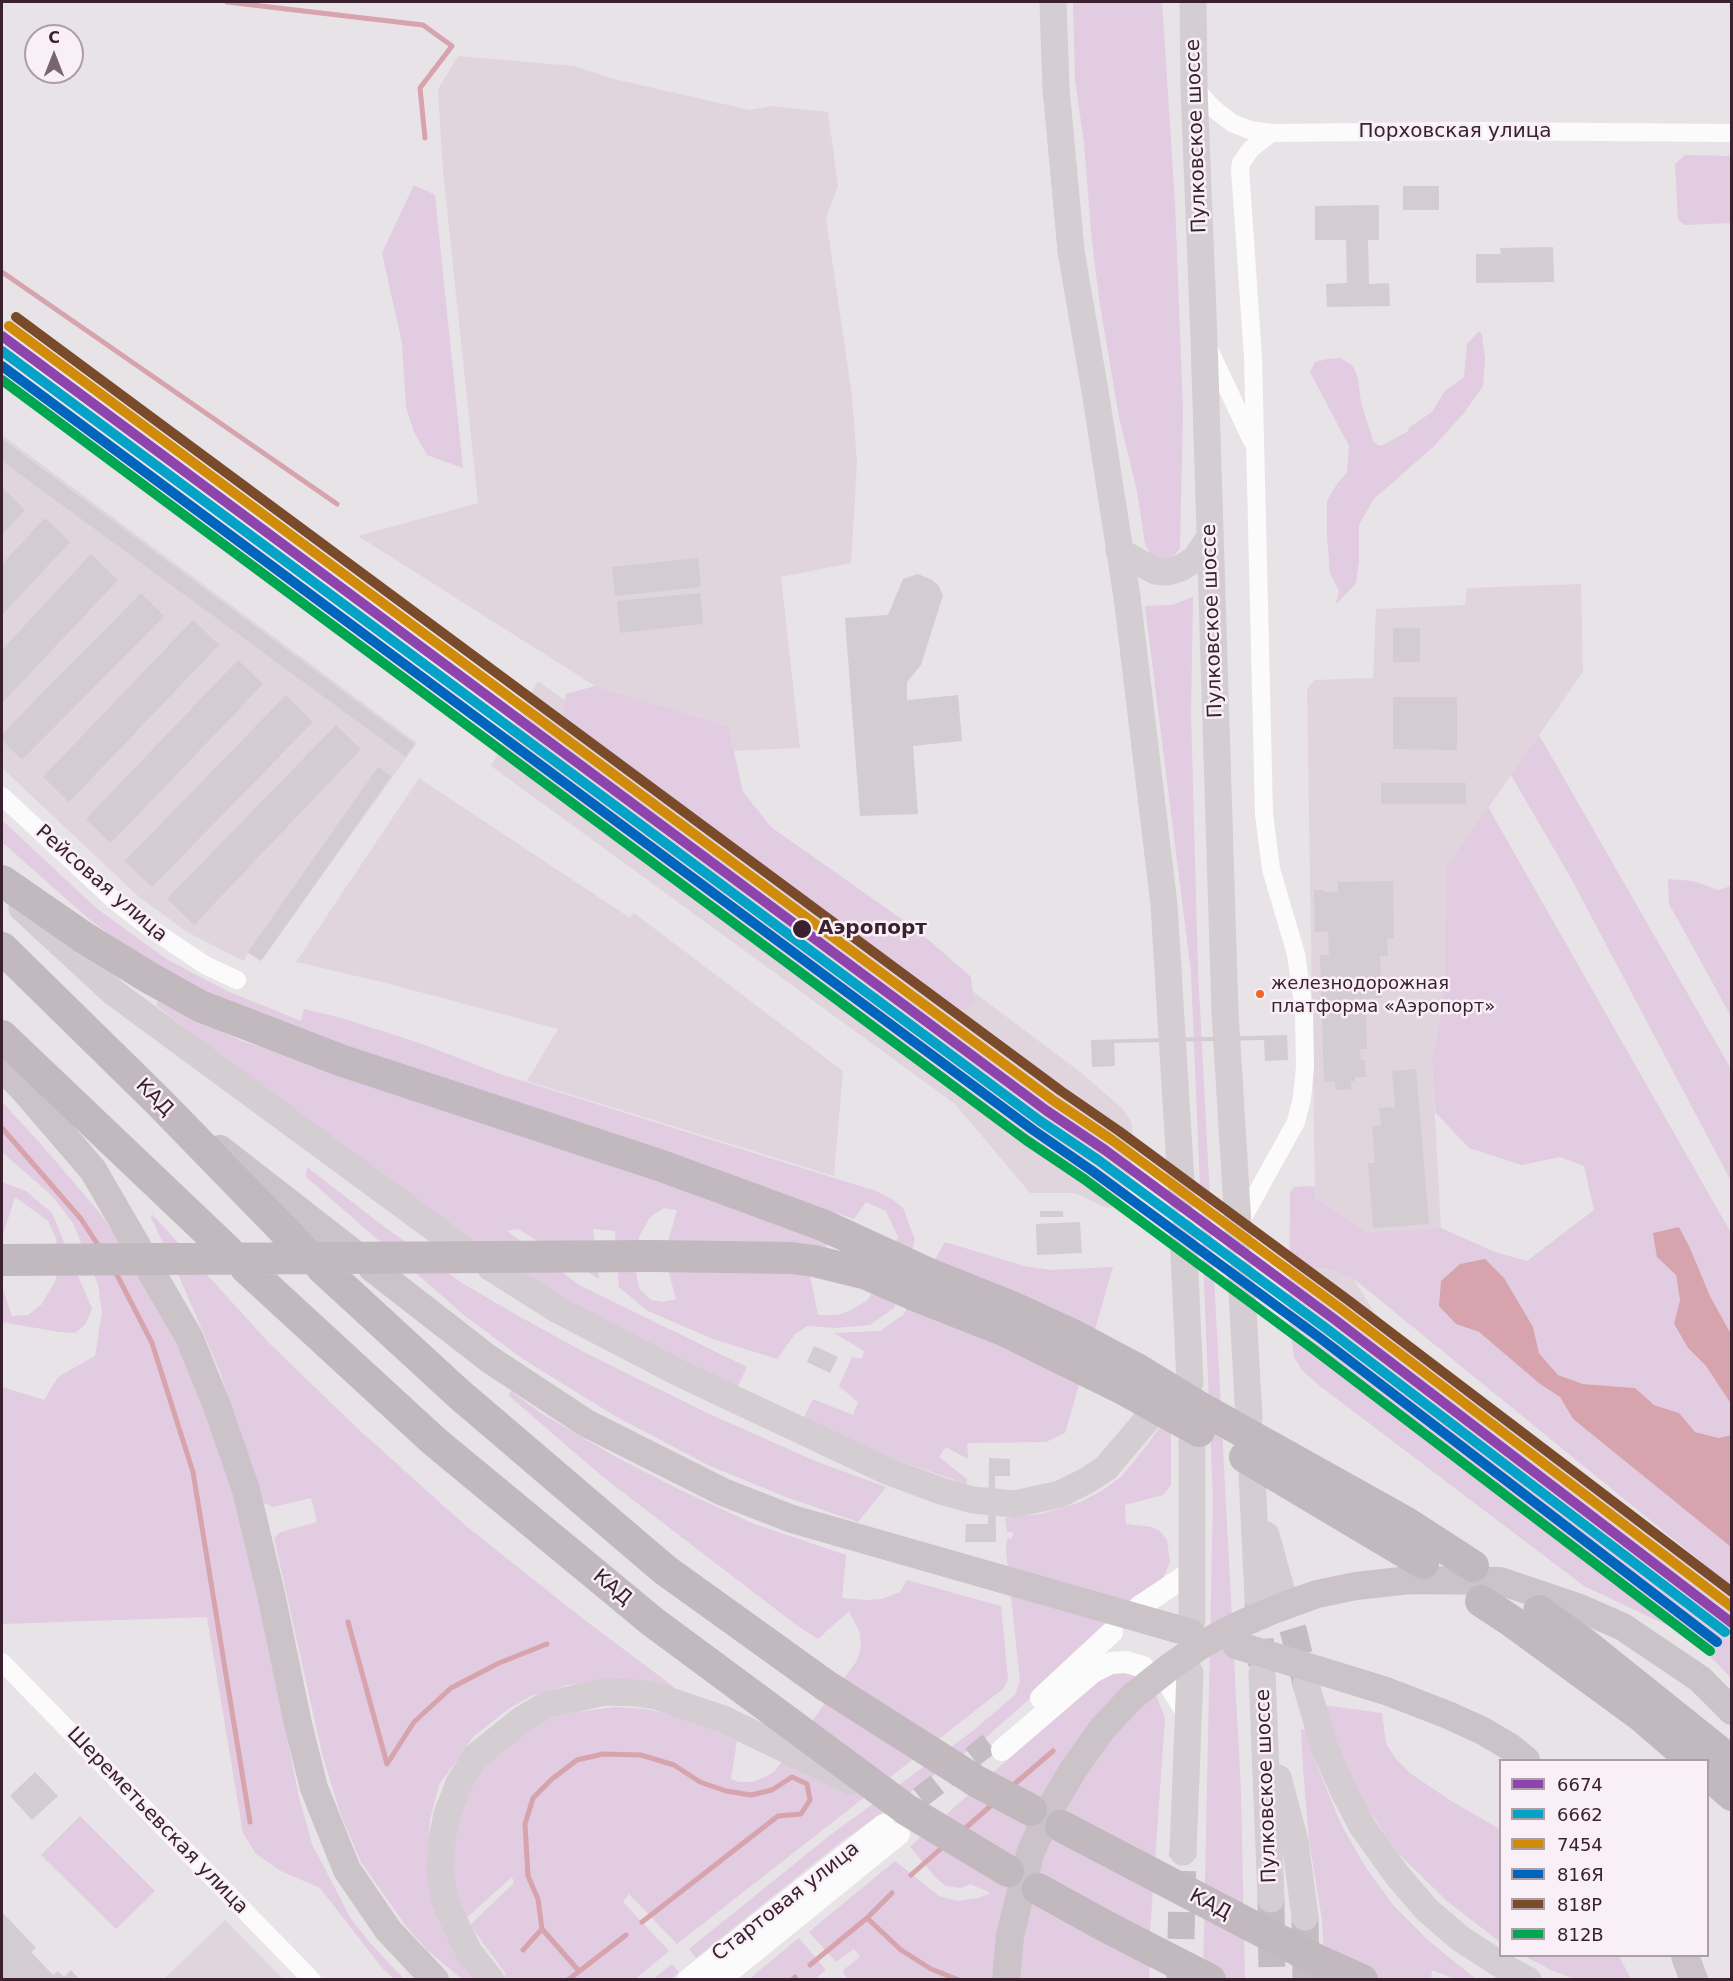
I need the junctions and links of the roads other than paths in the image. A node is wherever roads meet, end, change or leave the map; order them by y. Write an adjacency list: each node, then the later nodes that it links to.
1 (1053, 2): 9 (main road)
2 (1193, 2): 3 (main road, Пулковское шоссе)
3 (1194, 88): 4 (street, Порховская улица); 6 (main road, Пулковское шоссе)
4 (1271, 133): 5 (street, Порховская улица); 7 (street)
5 (1731, 133)
6 (1204, 339): 7 (street); 8 (main road, Пулковское шоссе)
7 (1255, 448): 20 (street)
8 (1210, 537): 9 (main road); 20 (main road, Пулковское шоссе)
9 (1119, 551): 18 (main road)
10 (2, 796): 14 (street, Рейсовая улица)
11 (2, 880): 30 (highway)
12 (2, 889): 21 (main road)
13 (2, 948): 17 (highway, КАД)
14 (237, 980)
15 (2, 1036): 54 (highway, КАД)
16 (2, 1067): 63 (highway)
17 (159, 1102): 38 (highway); 53 (highway, КАД)
18 (1182, 1199)
19 (1183, 1232): 25 (main road)
20 (1239, 1233)
21 (464, 1250)
22 (2, 1260): 30 (highway)
23 (490, 1267): 26 (main road)
24 (1241, 1274): 27 (main road)
25 (1186, 1374)
26 (1150, 1416)
27 (1249, 1418)
28 (1192, 1440): 33 (main road)
29 (1252, 1480): 34 (main road)
30 (1398, 1533): 31 (highway); 32 (highway)
31 (1422, 1563)
32 (1473, 1566)
33 (1193, 1571): 36 (street); 38 (main road)
34 (1270, 1593)
35 (1481, 1601): 49 (highway)
36 (1139, 1607)
37 (1539, 1611): 50 (highway)
38 (1191, 1626)
39 (1112, 1632): 42 (street)
40 (1236, 1645): 48 (highway)
41 (2, 1662): 62 (street, Шереметьевская улица)
42 (1143, 1667)
43 (1262, 1673): 47 (main road, Пулковское шоссе)
44 (1180, 1680): 56 (main road)
45 (1306, 1685): 70 (main road)
46 (1731, 1711): 67 (highway)
47 (1265, 1731): 59 (main road, Пулковское шоссе); 60 (main road)
48 (1518, 1754)
49 (1690, 1759)
50 (1731, 1762)
51 (1709, 1776): 52 (highway)
52 (1731, 1795)
53 (1031, 1810)
54 (896, 1823): 57 (highway, КАД); 64 (main road); 65 (street, Стартовая улица); 66 (street, Стартовая улица)
55 (1061, 1826): 69 (highway, КАД)
56 (1183, 1852)
57 (1008, 1871)
58 (1038, 1889): 68 (highway)
59 (1271, 1899)
60 (1305, 1917)
61 (1685, 1957): 71 (highway)
62 (312, 1980)
63 (435, 1980)
64 (491, 1980)
65 (688, 1980)
66 (719, 1980)
67 (1006, 1980)
68 (1210, 1980)
69 (1362, 1980)
70 (1528, 1980)
71 (1694, 1980)

